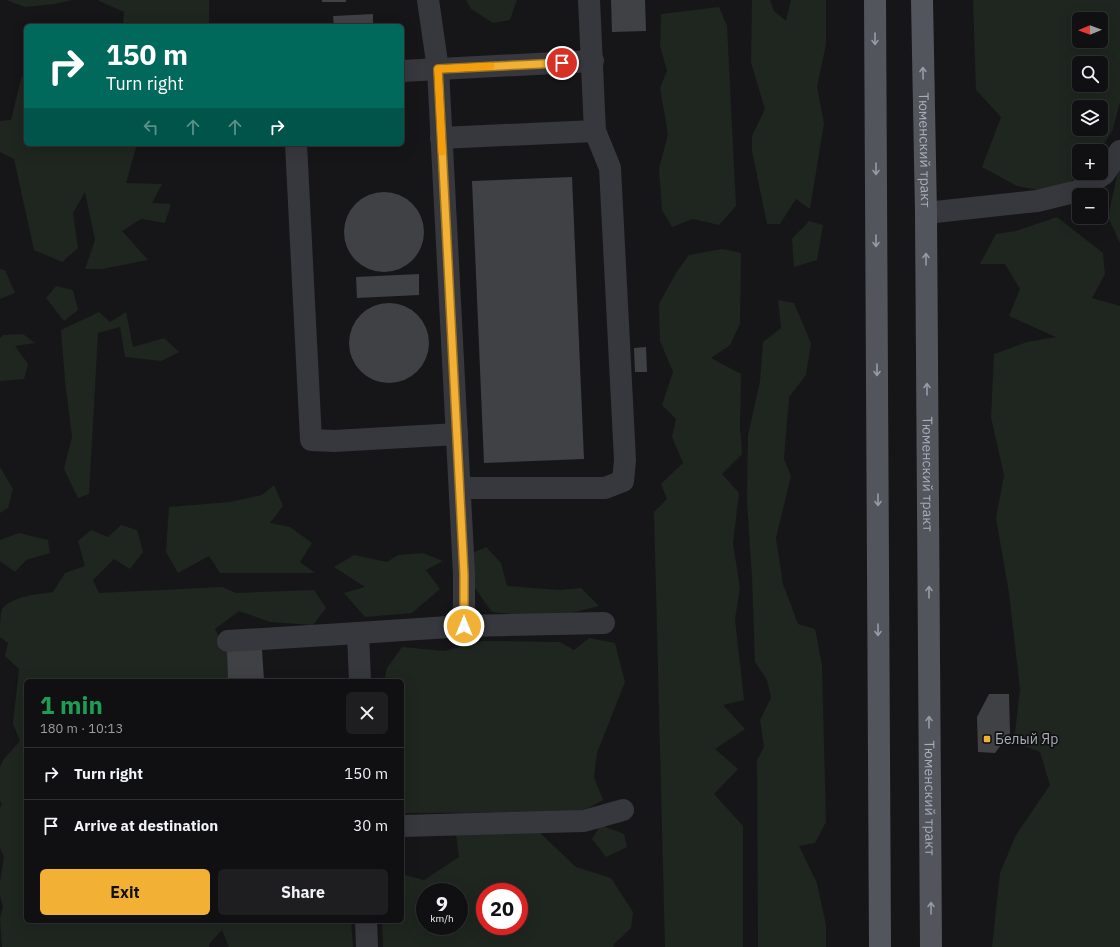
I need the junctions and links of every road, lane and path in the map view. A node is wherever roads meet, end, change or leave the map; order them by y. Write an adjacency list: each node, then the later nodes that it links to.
1 (428, 0): 6 (lane)
2 (589, 0): 5 (lane)
3 (875, 0): 24 (main road, one-way to 24)
4 (922, 0): 12 (main road, Тюменский тракт, one-way to 4)
5 (593, 61): 6 (lane); 8 (lane)
6 (438, 69): 7 (lane); 9 (lane)
7 (404, 71)
8 (595, 130): 9 (lane); 14 (lane)
9 (441, 138): 13 (lane)
10 (296, 146): 13 (lane)
11 (1120, 150): 12 (lane)
12 (926, 212): 25 (main road, Тюменский тракт, one-way to 12)
13 (457, 434): 14 (lane)
14 (460, 488): 16 (lane)
15 (604, 623): 16 (lane)
16 (464, 626): 17 (lane)
17 (358, 633): 18 (lane); 19 (lane)
18 (228, 641)
19 (360, 679)
20 (623, 810): 21 (lane)
21 (404, 826)
22 (366, 923): 23 (lane)
23 (367, 947)
24 (880, 947)
25 (931, 947)

